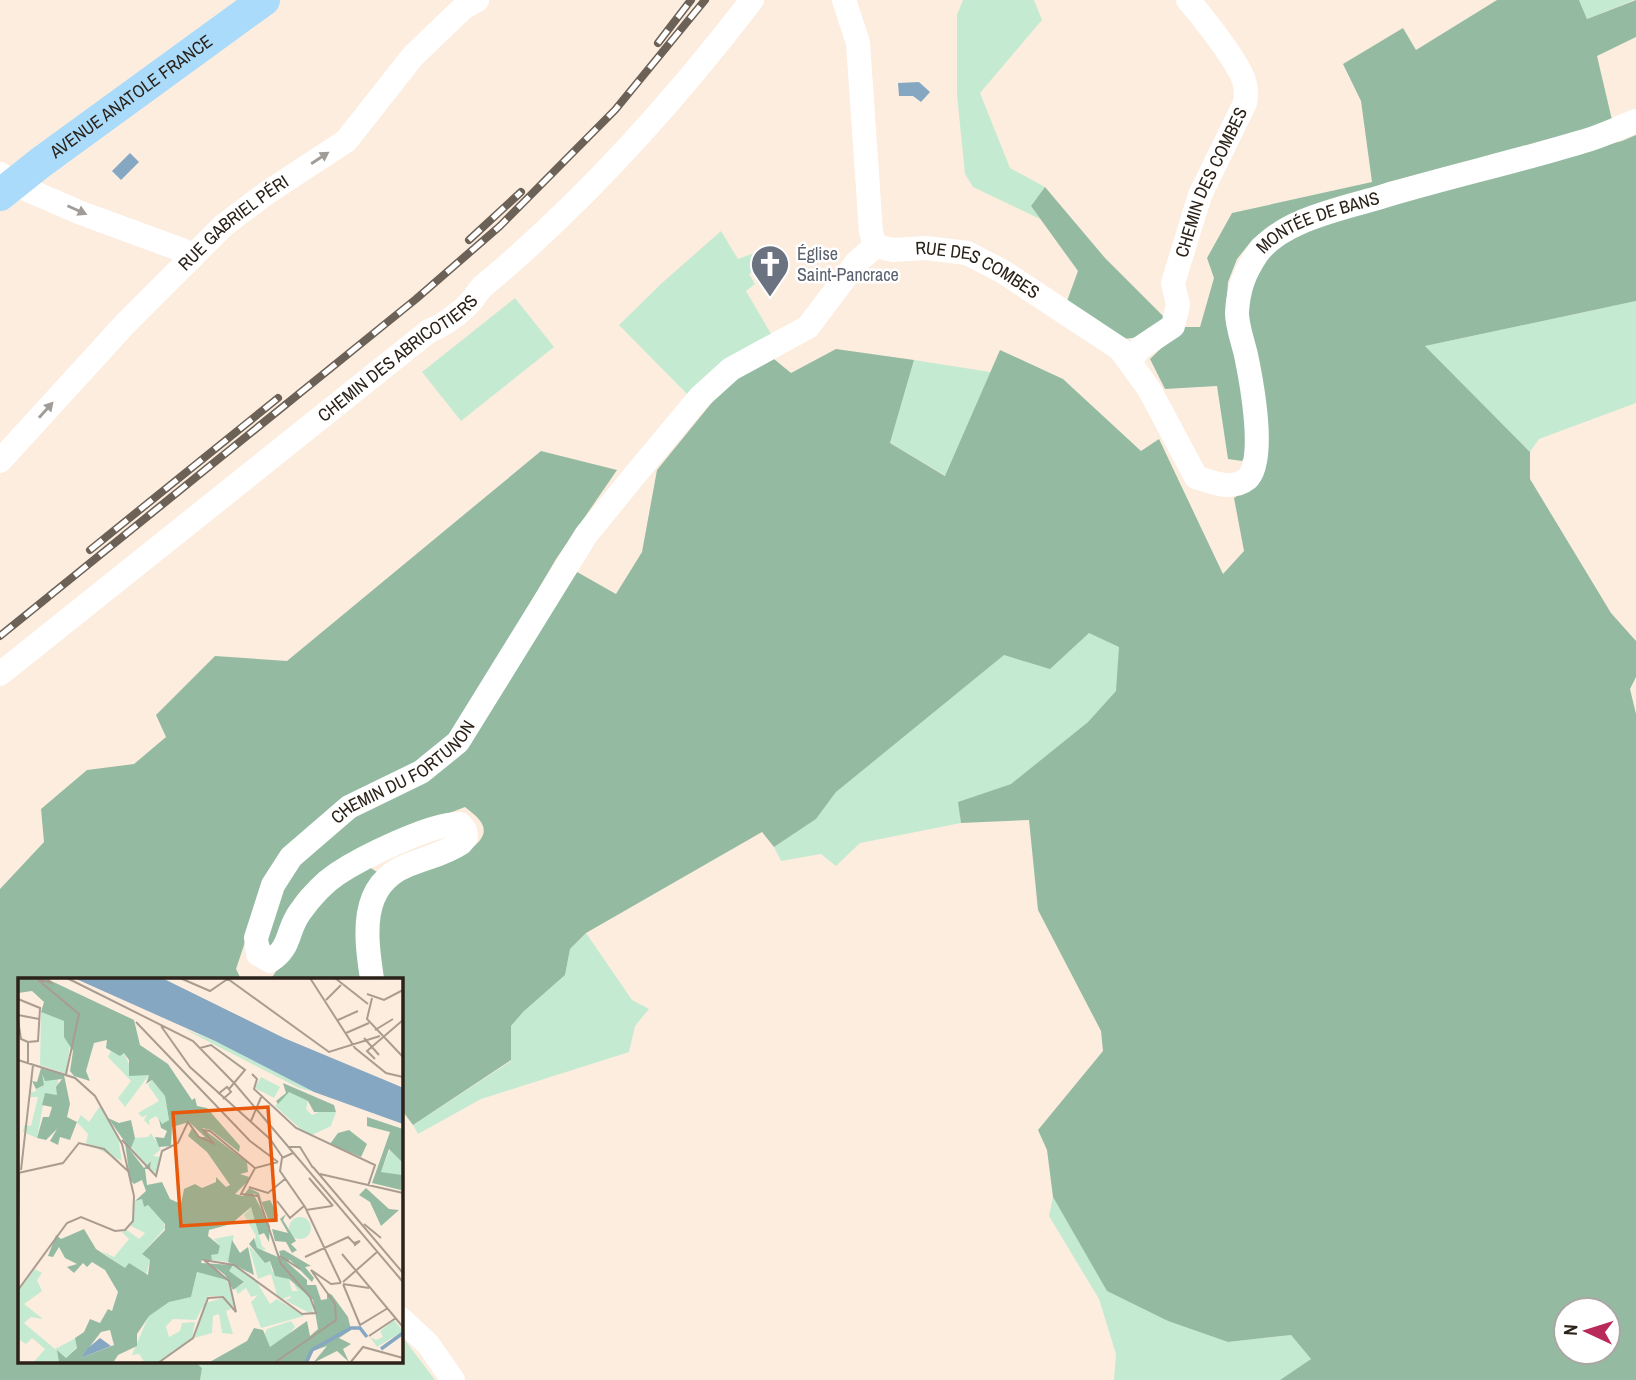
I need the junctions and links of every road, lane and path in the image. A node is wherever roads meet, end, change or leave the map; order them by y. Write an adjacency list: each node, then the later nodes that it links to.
1 (264, 0): 7 (main road, AVENUE ANATOLE FRANCE)
2 (477, 0): 9 (street, RUE GABRIEL PÉRI, one-way to 2)
3 (751, 0): 13 (street, CHEMIN DES ABRICOTIERS)
4 (844, 0): 8 (street)
5 (1188, 0): 10 (street, CHEMIN DES COMBES)
6 (1636, 121): 12 (street, MONTÉE DE BANS)
7 (4, 184): 9 (street, one-way to 9)
8 (875, 246): 10 (street, RUE DES COMBES); 14 (street, CHEMIN DU FORTUNON)
9 (193, 256): 11 (street, RUE GABRIEL PÉRI, one-way to 9)
10 (1130, 361): 12 (street, RUE DES COMBES)
11 (0, 461)
12 (1207, 481)
13 (0, 674)
14 (372, 978)
15 (402, 1320): 16 (street)
16 (453, 1380)

